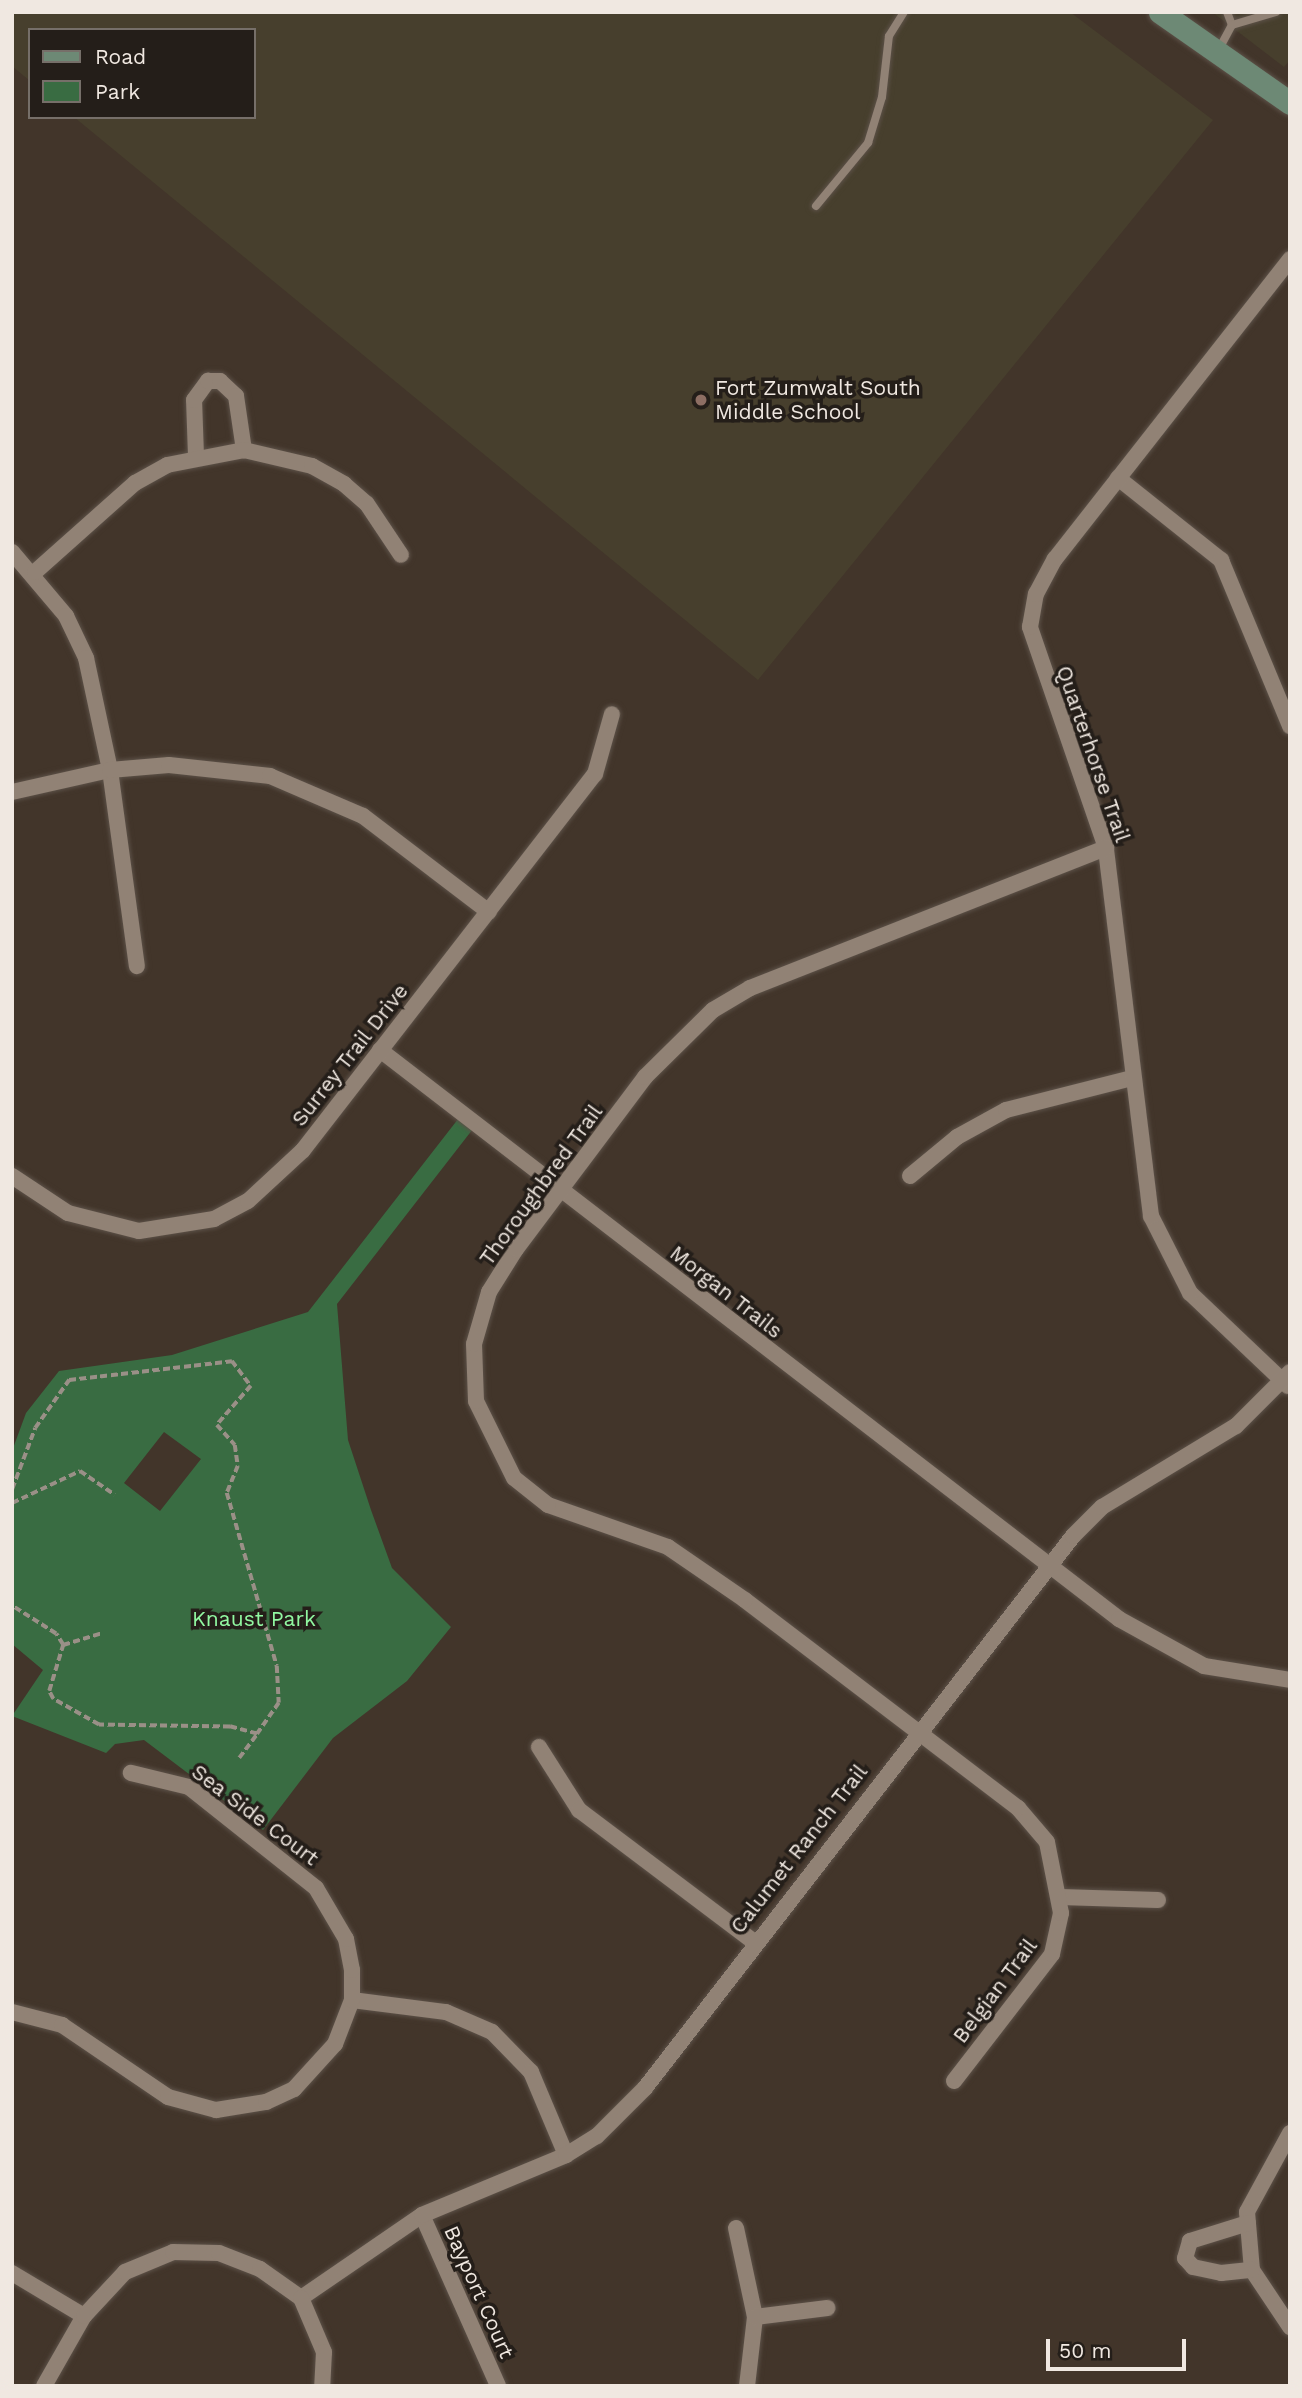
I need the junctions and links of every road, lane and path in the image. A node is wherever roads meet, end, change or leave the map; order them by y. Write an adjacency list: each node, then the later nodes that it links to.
1 (904, 12): 8 (lane)
2 (1160, 12): 6 (main road)
3 (1227, 12): 5 (lane)
4 (1276, 12): 5 (lane)
5 (1232, 25): 6 (lane)
6 (1217, 51): 7 (main road)
7 (1290, 103)
8 (816, 206)
9 (1290, 260): 12 (street, Quarterhorse Trail)
10 (244, 450): 11 (street); 11 (street); 14 (street)
11 (196, 456): 15 (street)
12 (1118, 478): 17 (street); 20 (street, Quarterhorse Trail)
13 (12, 552): 15 (street)
14 (401, 555)
15 (35, 572): 18 (street)
16 (612, 714): 21 (street, Surrey Trail Drive)
17 (1290, 726)
18 (110, 770): 19 (street); 21 (street); 22 (street)
19 (12, 792)
20 (1106, 848): 24 (street, Quarterhorse Trail); 27 (street, Thoroughbred Trail)
21 (489, 912): 23 (street, Surrey Trail Drive)
22 (137, 966)
23 (380, 1050): 25 (street, Surrey Trail Drive); 27 (street, Morgan Trails)
24 (1132, 1078): 26 (street); 28 (street, Quarterhorse Trail)
25 (12, 1176)
26 (910, 1176)
27 (562, 1192): 32 (street, Morgan Trails); 38 (street, Thoroughbred Trail)
28 (1287, 1380): 32 (street, Calumet Ranch Trail)
29 (12, 1489): 37 (path)
30 (115, 1495): 31 (path)
31 (12, 1503)
32 (1046, 1567): 36 (street, Morgan Trails); 38 (street, Calumet Ranch Trail)
33 (12, 1606): 35 (path)
34 (100, 1634): 35 (path)
35 (63, 1645): 37 (path)
36 (1290, 1680)
37 (257, 1734): 40 (path)
38 (916, 1734): 42 (street, Belgian Trail); 44 (street, Calumet Ranch Trail)
39 (539, 1747): 44 (street)
40 (239, 1758)
41 (131, 1773): 45 (street, Sea Side Court)
42 (1060, 1897): 43 (street); 47 (street, Belgian Trail)
43 (1158, 1900)
44 (753, 1941): 49 (street, Calumet Ranch Trail)
45 (352, 2000): 46 (street); 49 (street)
46 (12, 2012)
47 (954, 2081)
48 (1290, 2133): 51 (street)
49 (566, 2155): 50 (street, Calumet Ranch Trail)
50 (422, 2215): 55 (street, Calumet Ranch Trail); 62 (street, Bayport Court)
51 (1248, 2223): 53 (street); 53 (street)
52 (736, 2228): 58 (street)
53 (1252, 2270): 59 (street)
54 (12, 2273): 57 (street)
55 (301, 2298): 57 (street); 61 (street)
56 (827, 2308): 58 (street)
57 (84, 2316): 60 (street)
58 (755, 2317): 63 (street)
59 (1290, 2327)
60 (44, 2386)
61 (322, 2386)
62 (498, 2386)
63 (747, 2386)

